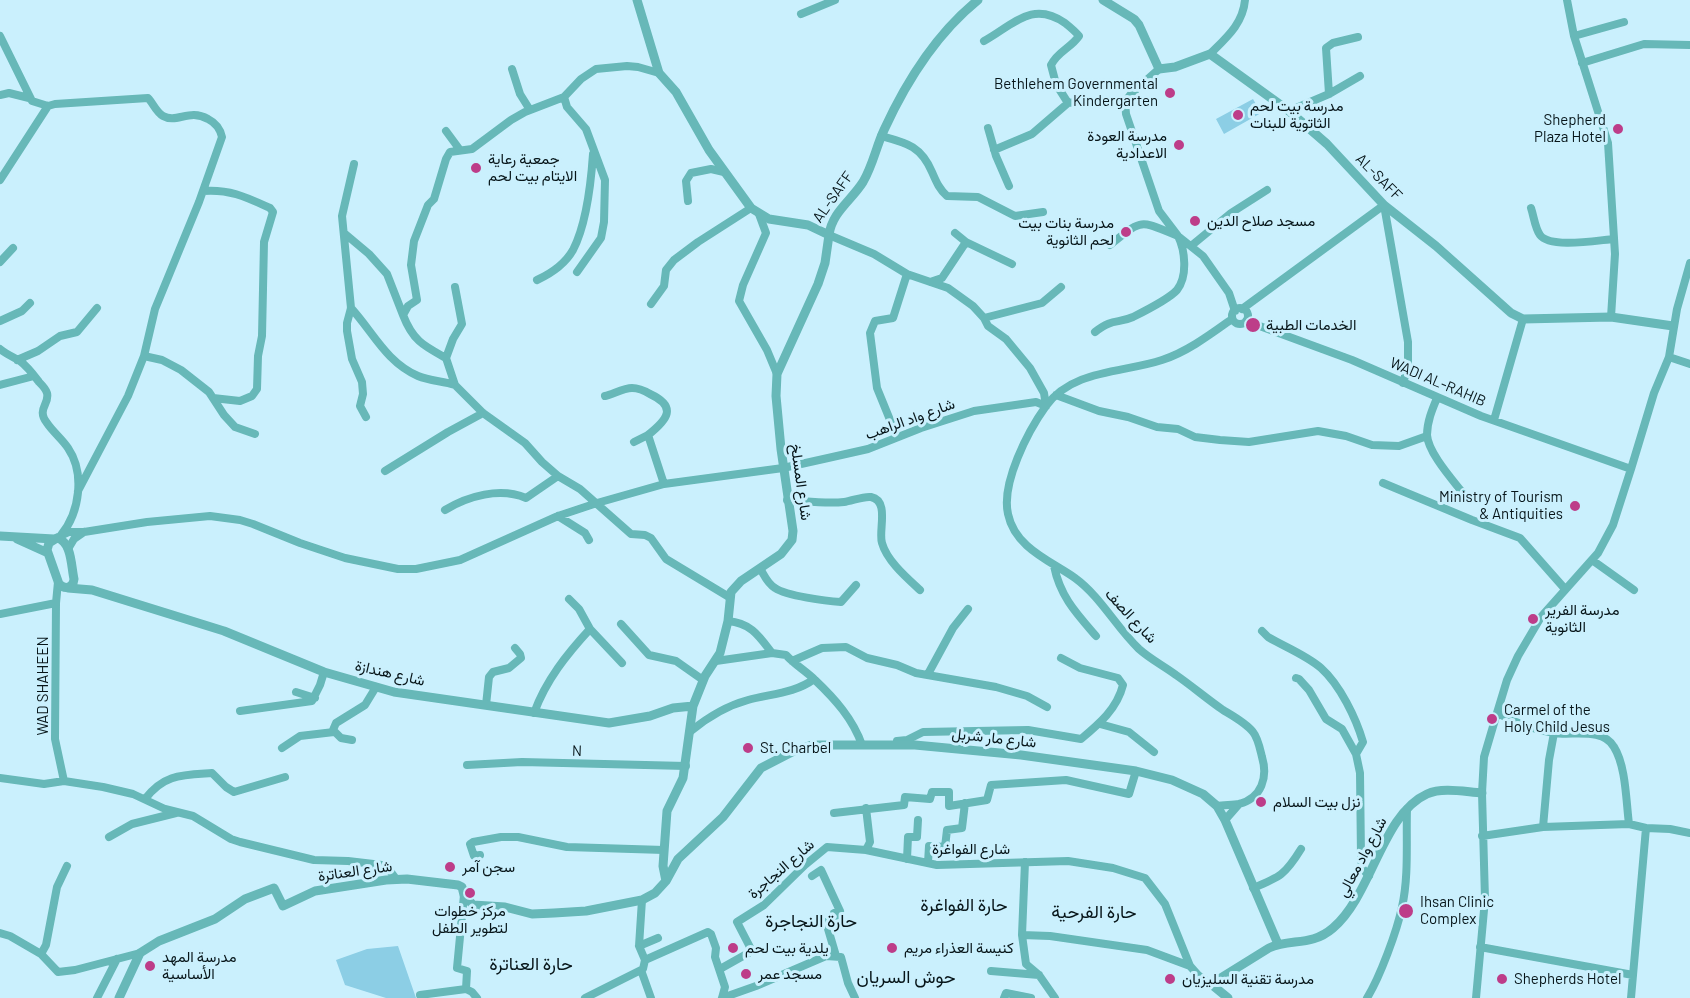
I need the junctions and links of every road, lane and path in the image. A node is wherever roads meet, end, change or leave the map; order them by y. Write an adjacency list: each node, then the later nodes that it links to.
1 (835, 0): 7 (street)
2 (978, 0): 31 (street, AL-SAFF)
3 (1102, 0): 17 (street)
4 (1245, 0): 14 (street)
5 (1567, 0): 10 (street)
6 (640, 1): 18 (street, AL-SAFF)
7 (801, 14)
8 (1624, 22): 10 (street)
9 (0, 36): 23 (street)
10 (1574, 36): 15 (street)
11 (1358, 37): 20 (street)
12 (984, 41): 25 (street)
13 (1690, 45): 15 (street)
14 (1210, 54): 17 (street); 28 (street, AL-SAFF)
15 (1582, 63): 51 (street)
16 (512, 69): 27 (street)
17 (1159, 69): 24 (street)
18 (659, 73): 22 (street); 36 (street, AL-SAFF)
19 (1360, 76): 20 (street)
20 (1329, 94): 28 (street)
21 (0, 95): 23 (street)
22 (564, 97): 27 (street); 34 (street)
23 (29, 98): 26 (street)
24 (1125, 102): 25 (street); 50 (street)
25 (1068, 103): 33 (street)
26 (48, 106): 37 (street); 40 (street)
27 (530, 110): 32 (street)
28 (1289, 111): 42 (street, AL-SAFF)
29 (988, 128): 33 (street)
30 (446, 131): 32 (street)
31 (881, 136): 45 (street); 49 (street, AL-SAFF)
32 (460, 150): 72 (street)
33 (994, 150): 38 (street)
34 (594, 152): 59 (street); 62 (street)
35 (354, 164): 48 (street)
36 (724, 172): 41 (street); 43 (street, AL-SAFF)
37 (0, 180)
38 (1009, 186)
39 (1267, 190): 54 (street)
40 (203, 191): 81 (street); 93 (street)
41 (688, 201)
42 (1384, 205): 71 (street); 75 (street, AL-SAFF); 88 (street)
43 (751, 208): 46 (street, AL-SAFF); 68 (street)
44 (1531, 208): 51 (street)
45 (1043, 212)
46 (759, 214): 49 (street, AL-SAFF); 86 (street)
47 (955, 233): 52 (street)
48 (344, 234): 70 (street); 72 (street)
49 (829, 235): 60 (street); 86 (street, شارع المسلخ)
50 (1178, 236): 53 (street); 54 (street); 79 (street)
51 (1614, 239): 73 (street)
52 (966, 242): 58 (street); 61 (street)
53 (1110, 245)
54 (1191, 246): 71 (street)
55 (13, 248): 56 (street)
56 (0, 262)
57 (1690, 263): 78 (street)
58 (1012, 264)
59 (577, 272)
60 (907, 274): 63 (street); 101 (street)
61 (942, 278): 63 (street); 66 (street)
62 (537, 280)
63 (928, 282): 66 (street)
64 (455, 287): 83 (street)
65 (1061, 287): 74 (street)
66 (948, 288): 74 (street)
67 (30, 303): 77 (street)
68 (651, 304)
69 (97, 308): 84 (street)
70 (351, 308): 90 (street); 97 (street)
71 (1237, 313): 76 (street); 76 (street, WADI AL-RAHIB); 91 (street)
72 (403, 315): 83 (street)
73 (1611, 317): 75 (street); 78 (street)
74 (984, 318): 95 (street)
75 (1523, 318): 98 (street)
76 (1246, 321): 88 (street, WADI AL-RAHIB)
77 (0, 322)
78 (1673, 326): 82 (street)
79 (1095, 332)
80 (0, 350): 84 (street)
81 (144, 357): 93 (street); 110 (street)
82 (1669, 357): 85 (street); 105 (street)
83 (446, 358): 90 (street)
84 (17, 360): 87 (street)
85 (1690, 364)
86 (777, 374): 104 (street, شارع المسلخ)
87 (34, 376): 89 (street); 110 (street)
88 (1403, 383): 94 (street, WADI AL-RAHIB)
89 (0, 385)
90 (455, 386): 96 (street)
91 (1056, 395): 95 (street); 102 (street)
92 (605, 396): 100 (street)
93 (213, 398): 99 (street)
94 (1437, 398): 98 (street, WADI AL-RAHIB); 102 (street)
95 (1046, 406): 101 (street, شارع واد الراهب); 125 (street, شارع الصف)
96 (483, 413): 106 (street); 107 (street)
97 (366, 417)
98 (1494, 420): 105 (street, WADI AL-RAHIB)
99 (255, 434)
100 (648, 435): 103 (street); 109 (street)
101 (897, 436): 104 (street, شارع واد الراهب)
102 (1427, 436): 111 (street)
103 (634, 442)
104 (783, 468): 109 (street, شارع واد الراهب); 112 (street, شارع المسلخ)
105 (1631, 469): 124 (street)
106 (385, 471)
107 (558, 476): 113 (street); 114 (street)
108 (1383, 483): 131 (street)
109 (663, 484): 113 (street, شارع واد الراهب)
110 (78, 491): 115 (street)
111 (1462, 492)
112 (787, 500): 126 (street, شارع المسلخ); 133 (street)
113 (597, 503): 116 (street, شارع واد الراهب); 135 (street)
114 (445, 510)
115 (74, 513): 117 (street); 120 (street)
116 (558, 516): 117 (street, شارع واد الراهب); 121 (street)
117 (80, 533): 120 (street, شارع واد الراهب); 122 (street)
118 (0, 536): 119 (street)
119 (12, 537): 120 (street); 123 (street)
120 (53, 537): 122 (street); 123 (street)
121 (589, 540)
122 (68, 549): 127 (street)
123 (49, 554): 128 (street)
124 (1592, 560): 131 (street); 134 (street)
125 (1054, 566): 144 (street); 184 (street, شارع الصف)
126 (761, 570): 129 (street); 135 (street, شارع المسلخ)
127 (73, 575): 130 (street); 132 (street, شارع هندازة)
128 (58, 579): 130 (street); 137 (street, WAD SHAHEEN)
129 (856, 585)
130 (69, 588): 132 (street, شارع هندازة); 137 (street)
131 (1565, 589): 164 (street)
132 (92, 590): 151 (street, شارع هندازة)
133 (920, 590)
134 (1635, 590)
135 (729, 597): 140 (street)
136 (569, 599): 142 (street)
137 (57, 600): 139 (street); 180 (street, WAD SHAHEEN)
138 (968, 609): 152 (street)
139 (0, 614)
140 (728, 621): 146 (street); 148 (street)
141 (621, 624): 155 (street)
142 (590, 629): 150 (street); 163 (street)
143 (1262, 631): 174 (street)
144 (1096, 636)
145 (515, 648): 159 (street)
146 (772, 653): 148 (street); 149 (street)
147 (1061, 658): 165 (street)
148 (716, 661): 155 (street)
149 (792, 662): 152 (street); 154 (street)
150 (622, 663)
151 (324, 672): 156 (street, شارع هندازة); 158 (street)
152 (928, 674): 161 (street)
153 (1296, 678): 174 (street)
154 (814, 679): 166 (street); 170 (street)
155 (703, 680): 160 (street)
156 (376, 687): 159 (street, شارع هندازة); 167 (street)
157 (296, 692): 158 (street)
158 (315, 698): 162 (street)
159 (486, 705): 163 (street, شارع هندازة)
160 (693, 706): 163 (street, شارع هندازة); 166 (street)
161 (1047, 707)
162 (240, 711)
163 (534, 713)
164 (1497, 713): 168 (street); 181 (street)
165 (1100, 724): 171 (street); 173 (street)
166 (690, 731): 176 (street)
167 (334, 732): 169 (street); 172 (street)
168 (1554, 733): 192 (street); 193 (street)
169 (352, 740)
170 (862, 745): 171 (street, شارع مار شربل); 210 (street, شارع مار شربل)
171 (881, 745): 177 (street, شارع مار شربل)
172 (282, 748)
173 (1154, 752)
174 (1356, 754): 208 (street)
175 (467, 765): 176 (street, N)
176 (686, 766): 199 (street)
177 (1136, 771): 183 (street); 185 (street, شارع مار شربل)
178 (285, 777): 182 (street)
179 (0, 778): 180 (street)
180 (64, 781): 182 (street)
181 (1482, 793): 187 (street, شارع واد معالي); 196 (street)
182 (145, 799): 188 (street)
183 (965, 803): 186 (street); 205 (street)
184 (1239, 804): 185 (street); 191 (street, شارع الصف)
185 (1217, 806): 191 (street, شارع مار شربل)
186 (866, 808): 189 (street); 200 (street)
187 (1407, 809): 208 (street, شارع واد معالي); 245 (street)
188 (178, 813): 197 (street); 209 (street)
189 (834, 813)
190 (918, 819): 202 (street)
191 (1225, 820): 211 (street, شارع مار شربل)
192 (1629, 824): 193 (street); 194 (street)
193 (1543, 827): 196 (street)
194 (1646, 828): 195 (street); 230 (street)
195 (1690, 833)
196 (1482, 836): 219 (street)
197 (109, 837)
198 (1301, 849): 211 (street)
199 (664, 850): 201 (street); 210 (street)
200 (866, 850): 202 (street, شارع النجاجرة); 226 (street, شارع النجاجرة)
201 (480, 855)
202 (907, 859): 203 (street, شارع النجاجرة)
203 (917, 861): 205 (street, شارع الفواغرة)
204 (1025, 862): 205 (street, شارع الفواغرة); 215 (street, شارع الفواغرة); 225 (street, شارع الفواغرة)
205 (928, 863)
206 (67, 866): 221 (street)
207 (812, 876): 222 (street)
208 (1369, 876): 217 (street, شارع واد معالي)
209 (396, 879): 212 (street, شارع العناترة); 220 (street, شارع العناترة)
210 (666, 881): 213 (street, شارع مار شربل)
211 (1253, 888): 217 (street, شارع مار شربل)
212 (464, 895): 213 (street, شارع العناترة); 232 (street)
213 (642, 900): 218 (street)
214 (0, 933): 221 (street)
215 (1022, 935): 225 (street); 229 (street, شارع الفواغرة)
216 (658, 938): 218 (street)
217 (1278, 944): 231 (street, شارع واد معالي)
218 (639, 946): 224 (street)
219 (1480, 947): 230 (street); 246 (street)
220 (140, 953): 223 (street); 235 (street)
221 (41, 954): 223 (street)
222 (838, 957): 239 (street); 240 (street)
223 (117, 959): 234 (street)
224 (645, 960): 226 (street); 227 (street)
225 (1190, 966): 231 (street)
226 (720, 969): 239 (street)
227 (641, 970): 237 (street); 238 (street)
228 (991, 971): 229 (street)
229 (1039, 975): 243 (street, شارع الفواغرة)
230 (1633, 975): 247 (street)
231 (1211, 984): 244 (street)
232 (466, 989): 233 (street); 236 (street)
233 (420, 995)
234 (97, 998)
235 (119, 998)
236 (477, 998)
237 (585, 998)
238 (651, 998)
239 (722, 998)
240 (855, 998)
241 (1004, 998): 242 (street)
242 (1031, 998)
243 (1055, 998)
244 (1228, 998)
245 (1366, 998)
246 (1476, 998)
247 (1630, 998)

